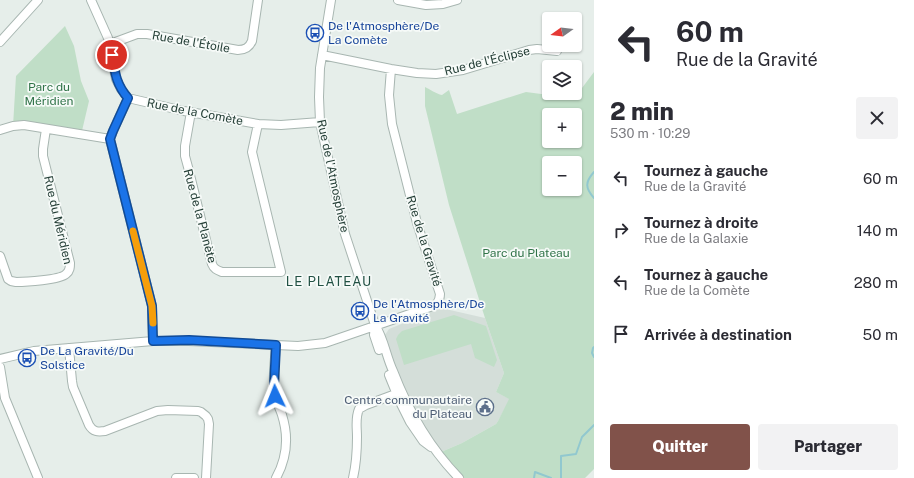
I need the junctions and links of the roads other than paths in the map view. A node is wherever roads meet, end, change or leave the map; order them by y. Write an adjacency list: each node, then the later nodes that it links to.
1 (38, 0): 7 (street)
2 (91, 0): 8 (street)
3 (258, 0): 8 (street, Rue de l'Étoile)
4 (331, 0): 10 (street, Rue de l'Atmosphère)
5 (398, 0): 6 (street)
6 (457, 0)
7 (0, 42)
8 (110, 44): 12 (street)
9 (542, 50): 11 (street, Rue de l'Éclipse)
10 (322, 55): 11 (street, Rue de l'Éclipse); 14 (street, Rue de l'Atmosphère)
11 (391, 69): 20 (street, Rue de la Gravité)
12 (128, 98): 13 (street, Rue de la Comète); 18 (street)
13 (191, 112): 15 (street, Rue de la Comète); 15 (street, Rue de la Planète)
14 (320, 122): 15 (street, Rue de la Comète); 20 (street, Rue de l'Atmosphère)
15 (258, 124)
16 (46, 129): 17 (street); 18 (street); 19 (street, Rue du Méridien)
17 (0, 130)
18 (110, 139): 21 (street)
19 (0, 256)
20 (375, 325): 22 (street, Rue de la Gravité); 26 (street, Rue de l'Atmosphère)
21 (153, 341): 22 (street, Rue de la Gravité); 23 (street, Rue de la Gravité)
22 (276, 345): 31 (street)
23 (69, 348): 24 (street, Rue de la Gravité); 30 (street)
24 (0, 359)
25 (0, 367): 27 (street)
26 (399, 393): 32 (street); 33 (street, Rue de l'Atmosphère)
27 (38, 478)
28 (176, 478): 29 (street)
29 (194, 478)
30 (206, 478)
31 (276, 478)
32 (353, 478)
33 (459, 478)

